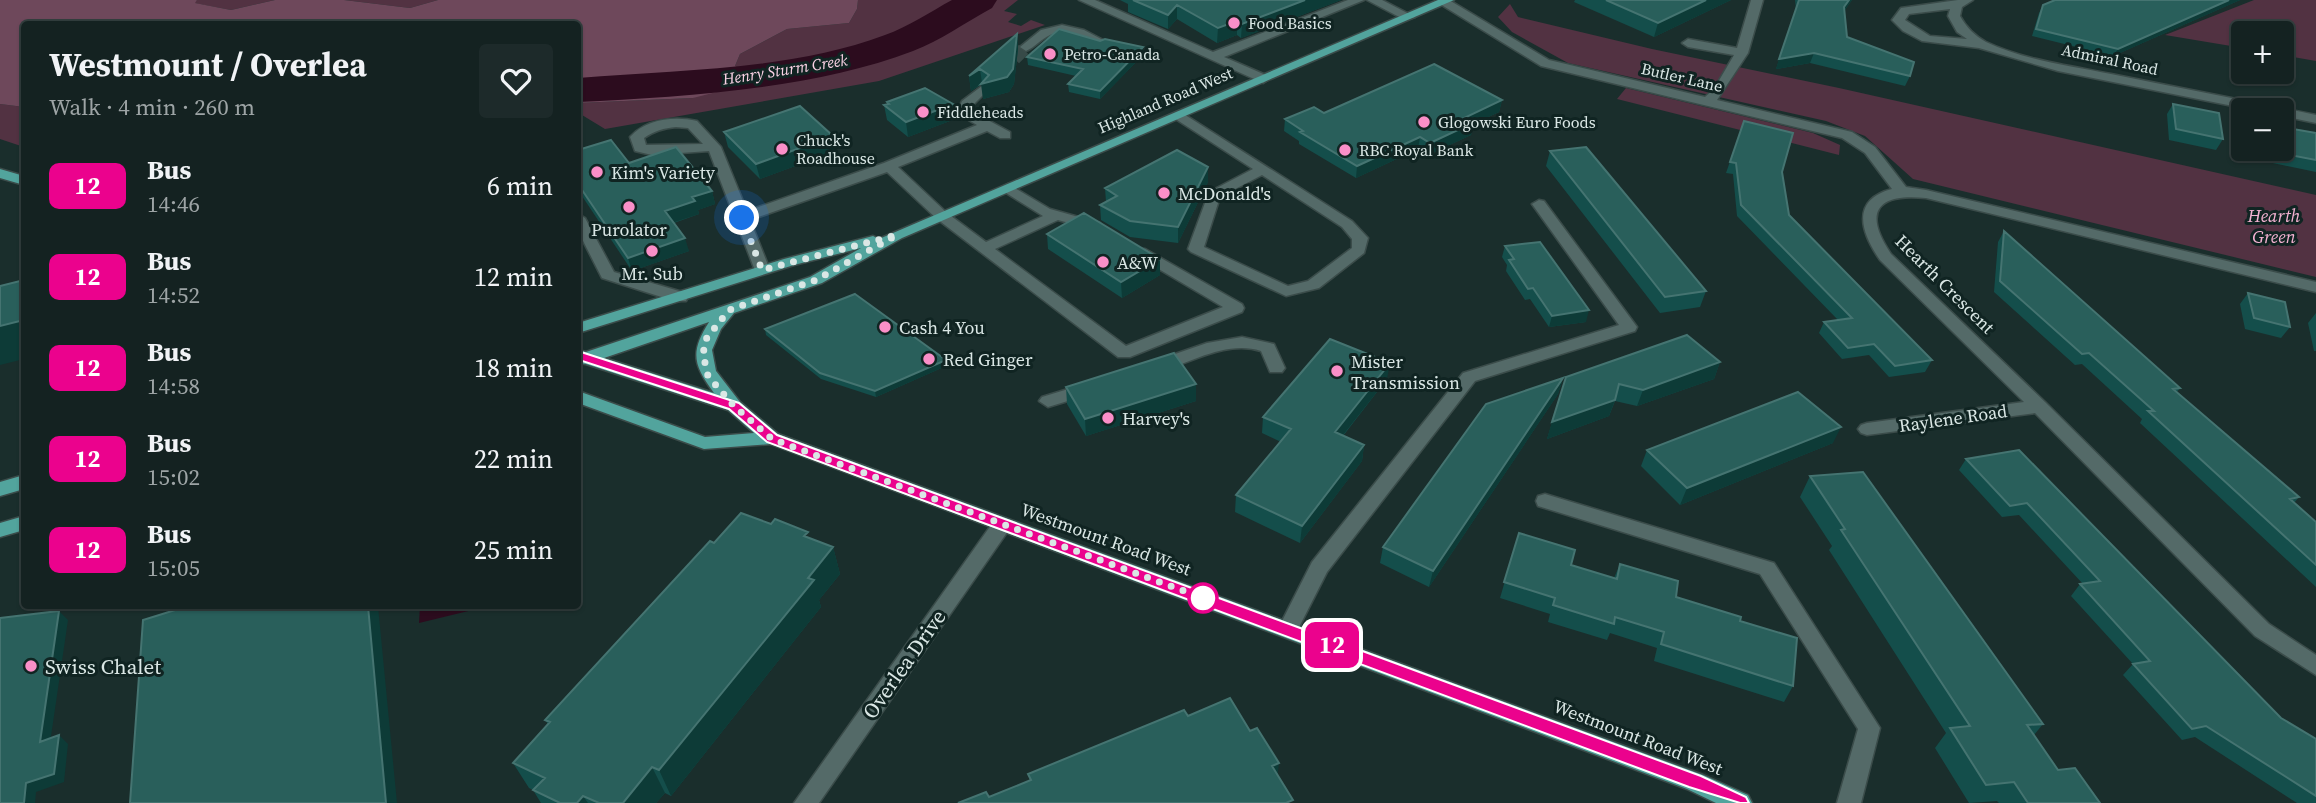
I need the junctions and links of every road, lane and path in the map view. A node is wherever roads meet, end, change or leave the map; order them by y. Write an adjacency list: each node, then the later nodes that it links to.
1 (1086, 0): 13 (street)
2 (1358, 0): 13 (street)
3 (1373, 0): 7 (street)
4 (1757, 0): 12 (street)
5 (1446, 1): 7 (main road, Highland Road West); 16 (street, Butler Lane)
6 (1959, 7): 10 (street, Admiral Road); 10 (street)
7 (1409, 17): 14 (main road, Highland Road West)
8 (1101, 42): 11 (street)
9 (1688, 43): 12 (street)
10 (1981, 44): 17 (street, Admiral Road)
11 (1026, 47)
12 (1742, 53): 16 (street)
13 (1212, 57): 14 (street)
14 (1263, 79): 19 (main road, Highland Road West)
15 (982, 90): 21 (street)
16 (1709, 101): 29 (street, Butler Lane)
17 (2231, 102)
18 (2294, 114): 20 (street)
19 (1179, 115): 25 (street); 28 (main road, Highland Road West)
20 (2316, 119)
21 (987, 126): 22 (street); 24 (street)
22 (1005, 135)
23 (714, 147): 23 (street); 33 (street)
24 (889, 166): 32 (street); 33 (street)
25 (1262, 169): 25 (street)
26 (0, 173): 27 (main road)
27 (21, 180)
28 (1008, 188): 31 (street); 32 (main road, Highland Road West)
29 (1902, 192): 38 (street); 50 (street, Hearth Crescent)
30 (1539, 204): 59 (street)
31 (1058, 215): 36 (street); 36 (street)
32 (942, 216): 35 (main road, Highland Road West); 36 (street)
33 (742, 218): 37 (street)
34 (581, 224): 39 (street)
35 (897, 235): 37 (main road, Highland Road West); 40 (main road, Highland Road West)
36 (984, 247)
37 (762, 270): 39 (main road, Highland Road West)
38 (2316, 287)
39 (680, 297): 41 (main road, Highland Road West)
40 (729, 310): 42 (main road, Highland Road West); 49 (main road)
41 (581, 327)
42 (581, 358)
43 (581, 358): 49 (main road, Westmount Road West)
44 (1276, 368): 45 (street)
45 (1136, 373)
46 (1099, 385): 48 (street)
47 (581, 398): 52 (main road, Westmount Road West)
48 (1048, 401)
49 (734, 406): 52 (main road, Westmount Road West)
50 (2039, 406): 51 (street, Raylene Road); 60 (street, Hearth Crescent)
51 (1867, 429)
52 (772, 439): 57 (main road, Westmount Road West)
53 (21, 483): 54 (main road)
54 (0, 489)
55 (1545, 501): 63 (street)
56 (21, 524): 58 (main road)
57 (1002, 526): 59 (main road, Westmount Road West); 61 (street, Overlea Drive)
58 (0, 530)
59 (1289, 629): 62 (main road, Westmount Road West)
60 (2316, 666)
61 (806, 803)
62 (1740, 803)
63 (1849, 803)

